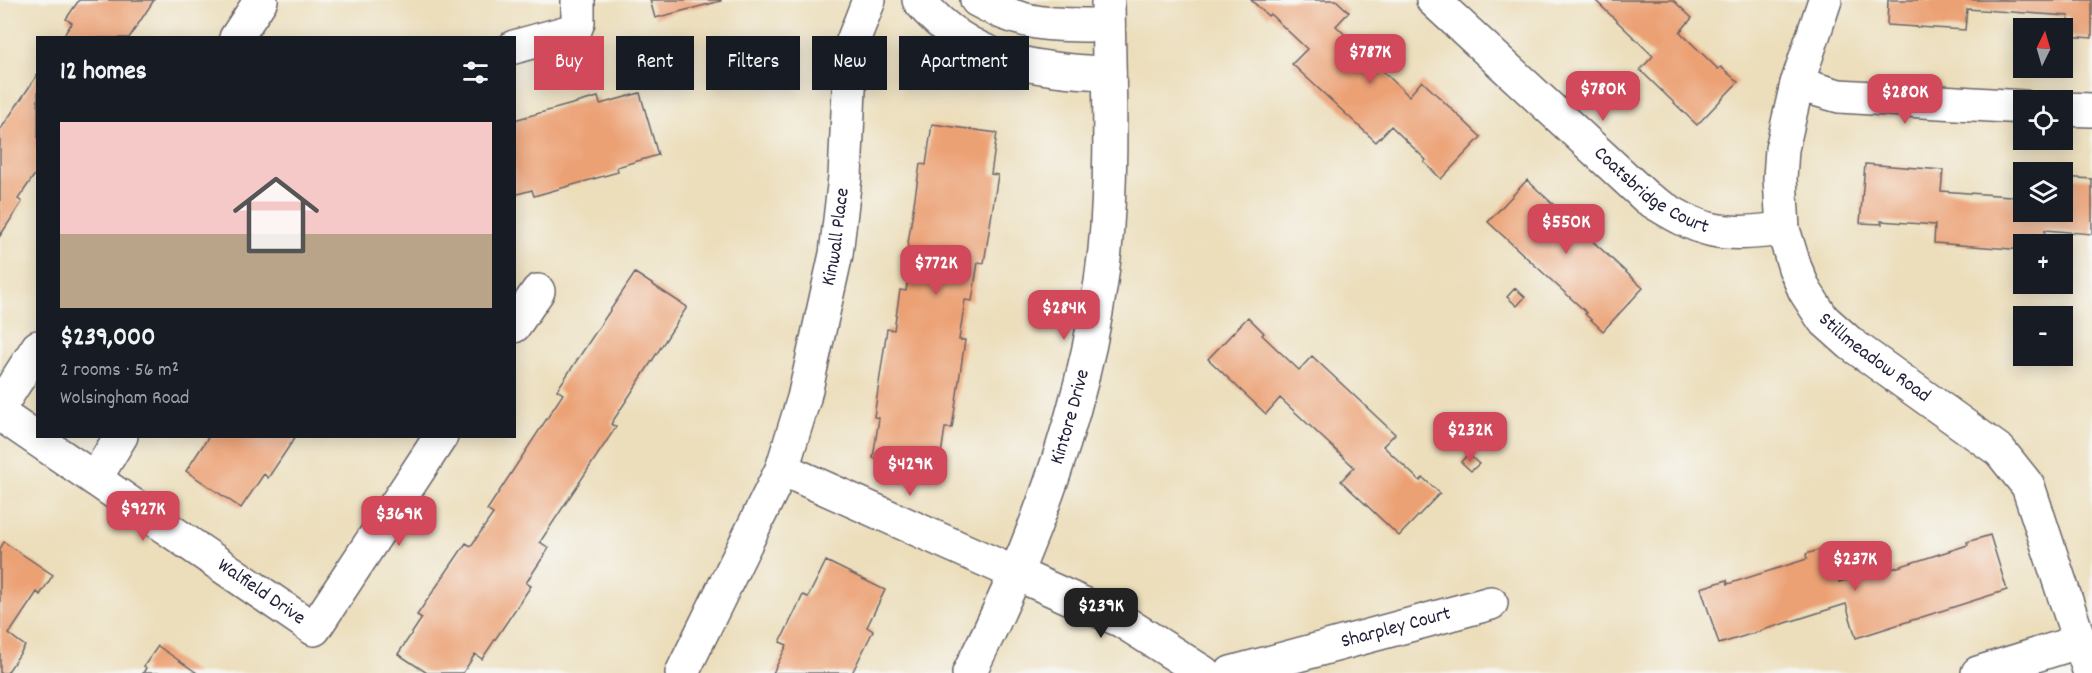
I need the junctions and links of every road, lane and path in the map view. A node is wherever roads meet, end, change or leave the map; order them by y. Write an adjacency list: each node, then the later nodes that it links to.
1 (261, 0): 9 (street)
2 (578, 0): 10 (street)
3 (869, 0): 24 (street, Kinwall Place)
4 (919, 0): 11 (street)
5 (977, 0): 8 (street)
6 (1433, 0): 16 (street, Coatsbridge Court)
7 (1825, 0): 12 (street, Stillmeadow Road)
8 (1108, 13): 11 (street, Kintore Drive)
9 (237, 36)
10 (516, 46)
11 (1109, 73): 26 (street, Kintore Drive)
12 (1797, 84): 13 (street); 16 (street, Stillmeadow Road)
13 (2013, 105)
14 (2073, 109): 15 (street)
15 (2092, 110)
16 (1783, 228): 28 (street, Stillmeadow Road)
17 (538, 291): 18 (street)
18 (516, 323)
19 (36, 350): 20 (street)
20 (0, 406)
21 (0, 414): 25 (street, Walfield Drive)
22 (120, 438): 25 (street)
23 (440, 438): 25 (street, Walfield Drive)
24 (782, 469): 26 (street); 29 (street, Kinwall Place)
25 (95, 479)
26 (1017, 572): 30 (street, Kintore Drive); 31 (street)
27 (1491, 603): 32 (street, Sharpley Court)
28 (2081, 641): 33 (street); 34 (street, Stillmeadow Road)
29 (682, 673)
30 (969, 673)
31 (1204, 673)
32 (1231, 673)
33 (1978, 673)
34 (2091, 673)

